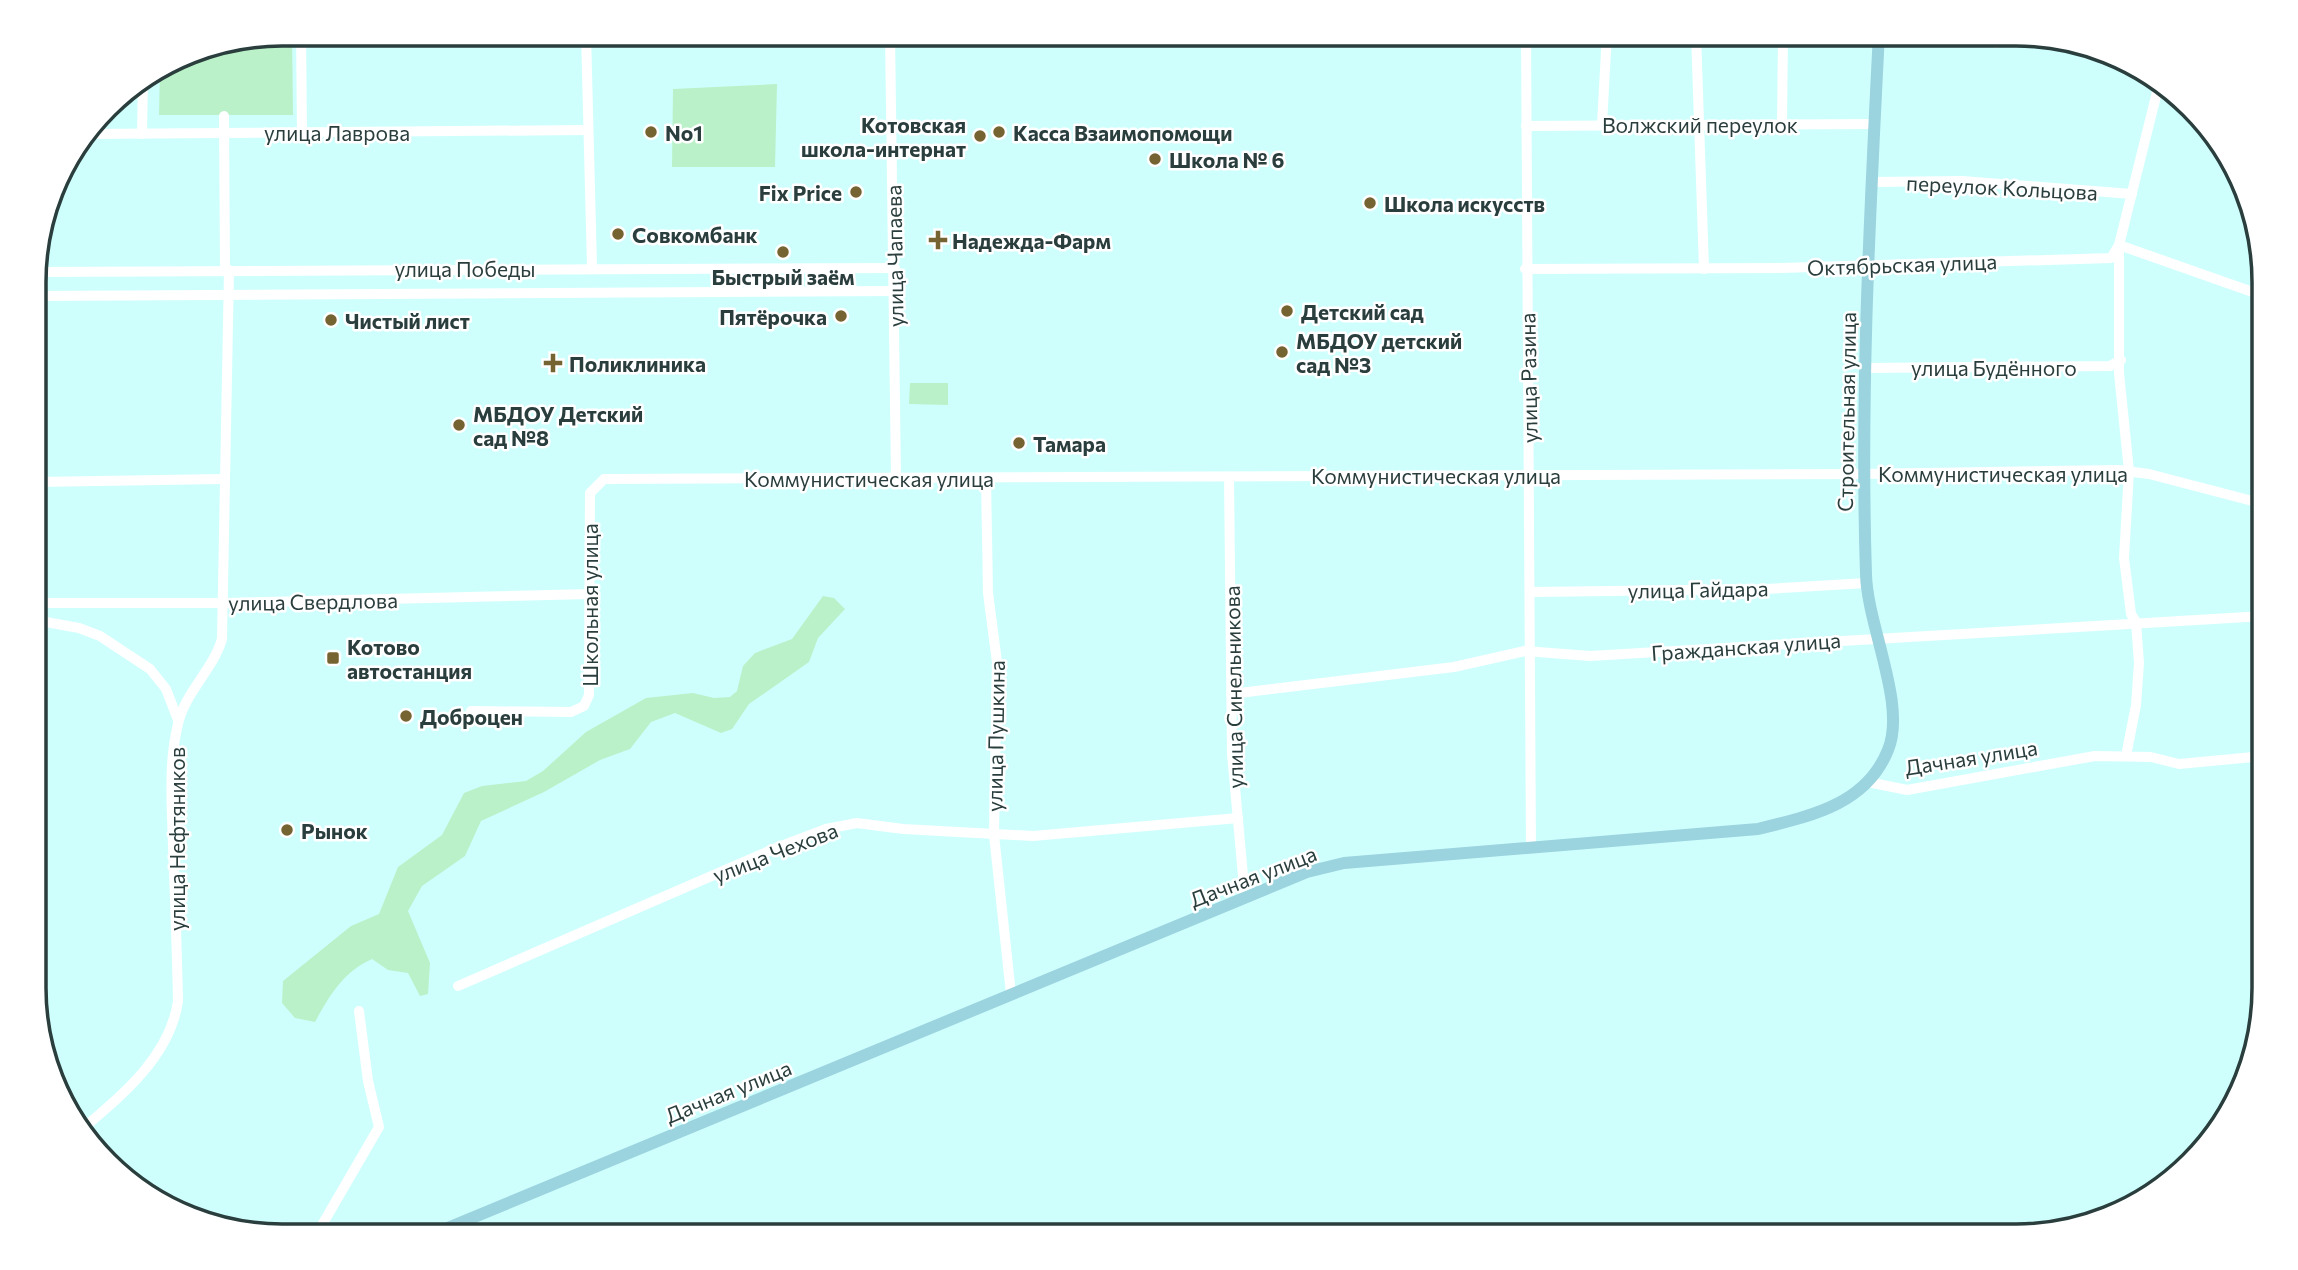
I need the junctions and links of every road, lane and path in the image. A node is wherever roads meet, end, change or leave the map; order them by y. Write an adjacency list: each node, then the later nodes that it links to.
1 (301, 46): 19 (street)
2 (586, 46): 17 (street)
3 (890, 46): 27 (street, улица Чапаева)
4 (1526, 46): 16 (street, улица Разина)
5 (1606, 46): 12 (street)
6 (1697, 46): 14 (street)
7 (1783, 46): 15 (street)
8 (1878, 46): 13 (main road, Строительная улица)
9 (143, 91): 21 (street)
10 (2157, 92): 23 (street)
11 (224, 116): 18 (street, улица Нефтяников)
12 (1602, 124): 14 (street, Волжский переулок); 16 (street, Волжский переулок)
13 (1875, 124): 15 (street, Волжский переулок); 22 (main road, Строительная улица)
14 (1700, 125): 15 (street, Волжский переулок); 28 (street)
15 (1782, 125)
16 (1526, 127): 30 (street, улица Разина)
17 (587, 130): 19 (street, улица Лаврова); 26 (street)
18 (224, 133): 19 (street, улица Лаврова); 21 (street, улица Лаврова); 29 (street, улица Нефтяников)
19 (302, 133)
20 (98, 134): 21 (street, улица Лаврова)
21 (142, 134)
22 (1872, 182): 23 (street, переулок Кольцова); 25 (main road, Строительная улица)
23 (2132, 194): 24 (street)
24 (2119, 245): 25 (street, Октябрьская улица); 33 (street); 36 (street)
25 (1868, 263): 28 (street, Октябрьская улица); 37 (main road, Строительная улица)
26 (592, 267): 27 (street, улица Победы); 29 (street, улица Победы)
27 (895, 268): 32 (street, улица Чапаева)
28 (1704, 269): 30 (street, Октябрьская улица)
29 (227, 270): 31 (street, улица Победы); 35 (street, улица Нефтяников)
30 (1525, 270): 39 (street, улица Разина)
31 (47, 272)
32 (895, 291): 35 (street, улица Победы); 43 (street, улица Чапаева)
33 (2252, 292)
34 (46, 296): 35 (street, улица Победы)
35 (228, 296): 45 (street, улица Нефтяников)
36 (2121, 360): 37 (street, улица Будённого); 38 (street)
37 (1865, 368): 40 (main road, Строительная улица)
38 (2129, 471): 40 (street, Коммунистическая улица); 47 (street, Коммунистическая улица); 55 (street)
39 (1529, 473): 40 (street, Коммунистическая улица); 41 (street, Коммунистическая улица); 49 (street, улица Разина)
40 (1863, 474): 48 (main road, Строительная улица)
41 (1229, 477): 44 (street, Коммунистическая улица); 58 (street, улица Синельникова)
42 (604, 478): 43 (street, Коммунистическая улица); 50 (street, Школьная улица)
43 (896, 478): 44 (street, Коммунистическая улица)
44 (986, 478): 65 (street, улица Пушкина)
45 (223, 479): 46 (street); 52 (street, улица Нефтяников)
46 (46, 482)
47 (2252, 501)
48 (1866, 583): 49 (street, улица Гайдара); 56 (main road, Строительная улица)
49 (1531, 592): 57 (street, улица Разина)
50 (590, 594): 52 (street, улица Свердлова); 59 (street, Школьная улица)
51 (46, 603): 52 (street, улица Свердлова)
52 (224, 603): 60 (street, улица Нефтяников)
53 (2252, 617): 55 (street, Гражданская улица)
54 (46, 622): 60 (street)
55 (2136, 622): 56 (street, Гражданская улица); 61 (street)
56 (1876, 638): 57 (street, Гражданская улица); 63 (main road, Строительная улица)
57 (1531, 653): 58 (street, Гражданская улица); 66 (street, улица Разина)
58 (1231, 694): 64 (street, улица Синельникова)
59 (471, 711)
60 (178, 720): 71 (street, улица Нефтяников)
61 (2126, 756): 62 (street, Дачная улица); 63 (street, Дачная улица)
62 (2252, 757)
63 (1868, 782): 66 (main road, Дачная улица)
64 (1238, 818): 65 (street, улица Чехова); 67 (street, улица Синельникова)
65 (994, 835): 68 (street, улица Чехова); 69 (street, улица Пушкина)
66 (1531, 848): 67 (main road, Дачная улица)
67 (1245, 898): 69 (main road, Дачная улица)
68 (458, 986)
69 (1011, 994): 73 (main road, Дачная улица)
70 (359, 1011): 72 (street)
71 (88, 1124)
72 (323, 1224)
73 (457, 1224)

